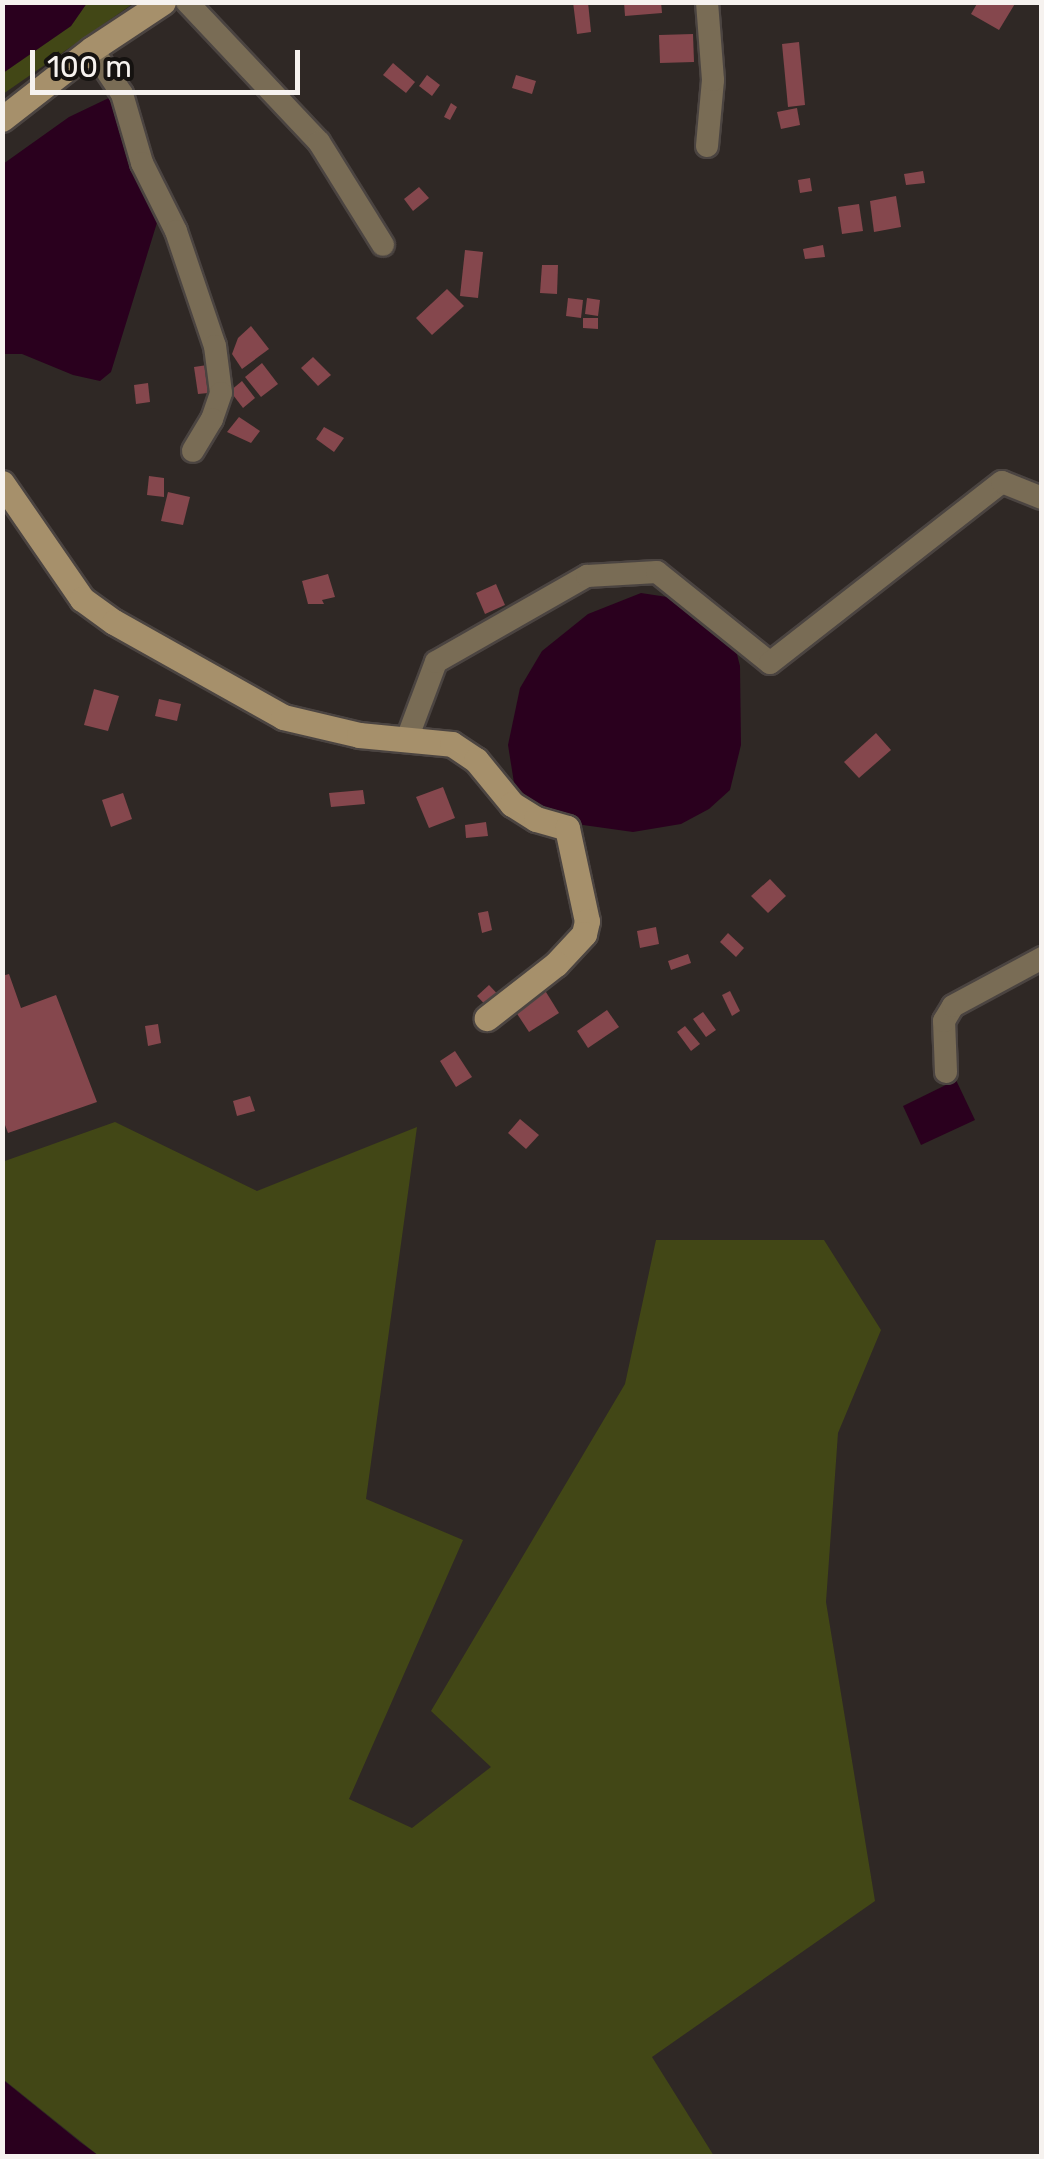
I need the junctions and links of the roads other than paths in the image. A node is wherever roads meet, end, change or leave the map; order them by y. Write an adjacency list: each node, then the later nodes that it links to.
1 (164, 2): 4 (street)
2 (187, 2): 7 (street)
3 (707, 2): 6 (street)
4 (92, 49): 5 (street); 8 (street)
5 (2, 119)
6 (707, 146)
7 (383, 245)
8 (193, 450)
9 (2, 483): 11 (street)
10 (1042, 498): 11 (street)
11 (407, 739): 13 (street)
12 (1042, 958): 14 (street)
13 (488, 1018)
14 (946, 1072)

